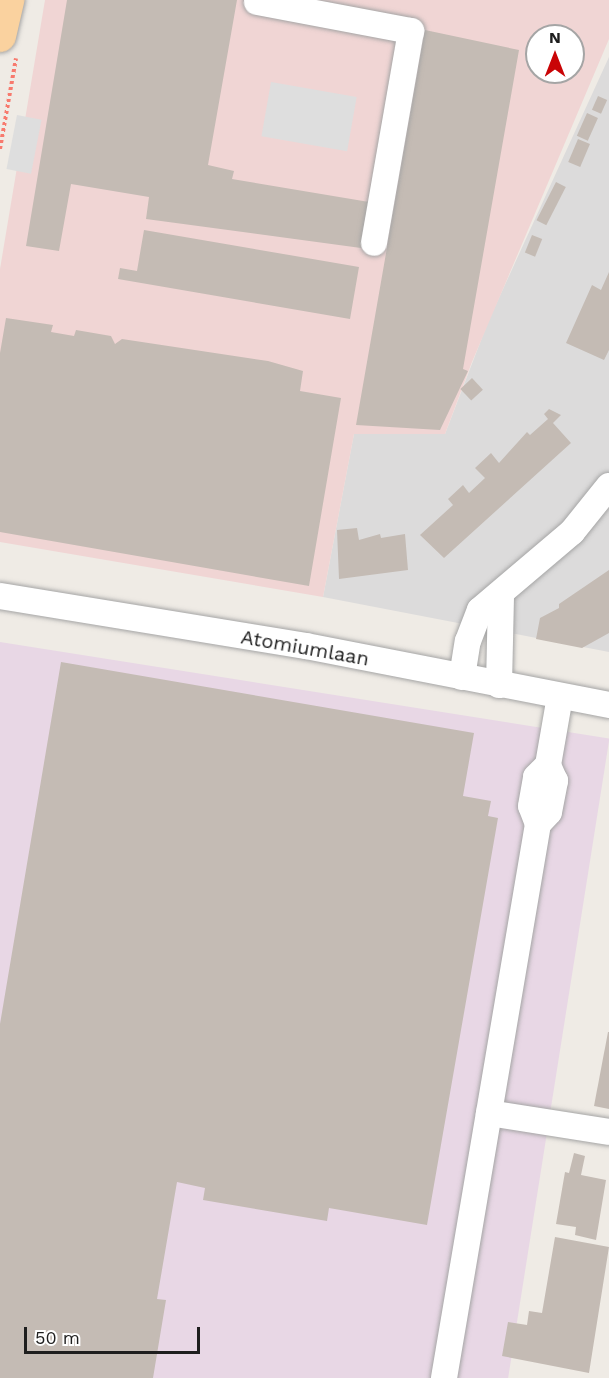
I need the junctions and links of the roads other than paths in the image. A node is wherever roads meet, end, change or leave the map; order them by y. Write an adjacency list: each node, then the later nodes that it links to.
1 (8, 0): 3 (main road)
2 (257, 2): 4 (street)
3 (9, 41)
4 (374, 243)
5 (608, 492): 6 (street)
6 (501, 595): 8 (street); 9 (street)
7 (0, 596): 8 (street, Atomiumlaan)
8 (462, 677): 9 (street, Atomiumlaan)
9 (499, 685): 10 (street, Atomiumlaan)
10 (560, 696): 11 (street, Atomiumlaan); 12 (street)
11 (609, 705)
12 (489, 1113): 13 (street); 14 (street)
13 (609, 1132)
14 (444, 1378)

